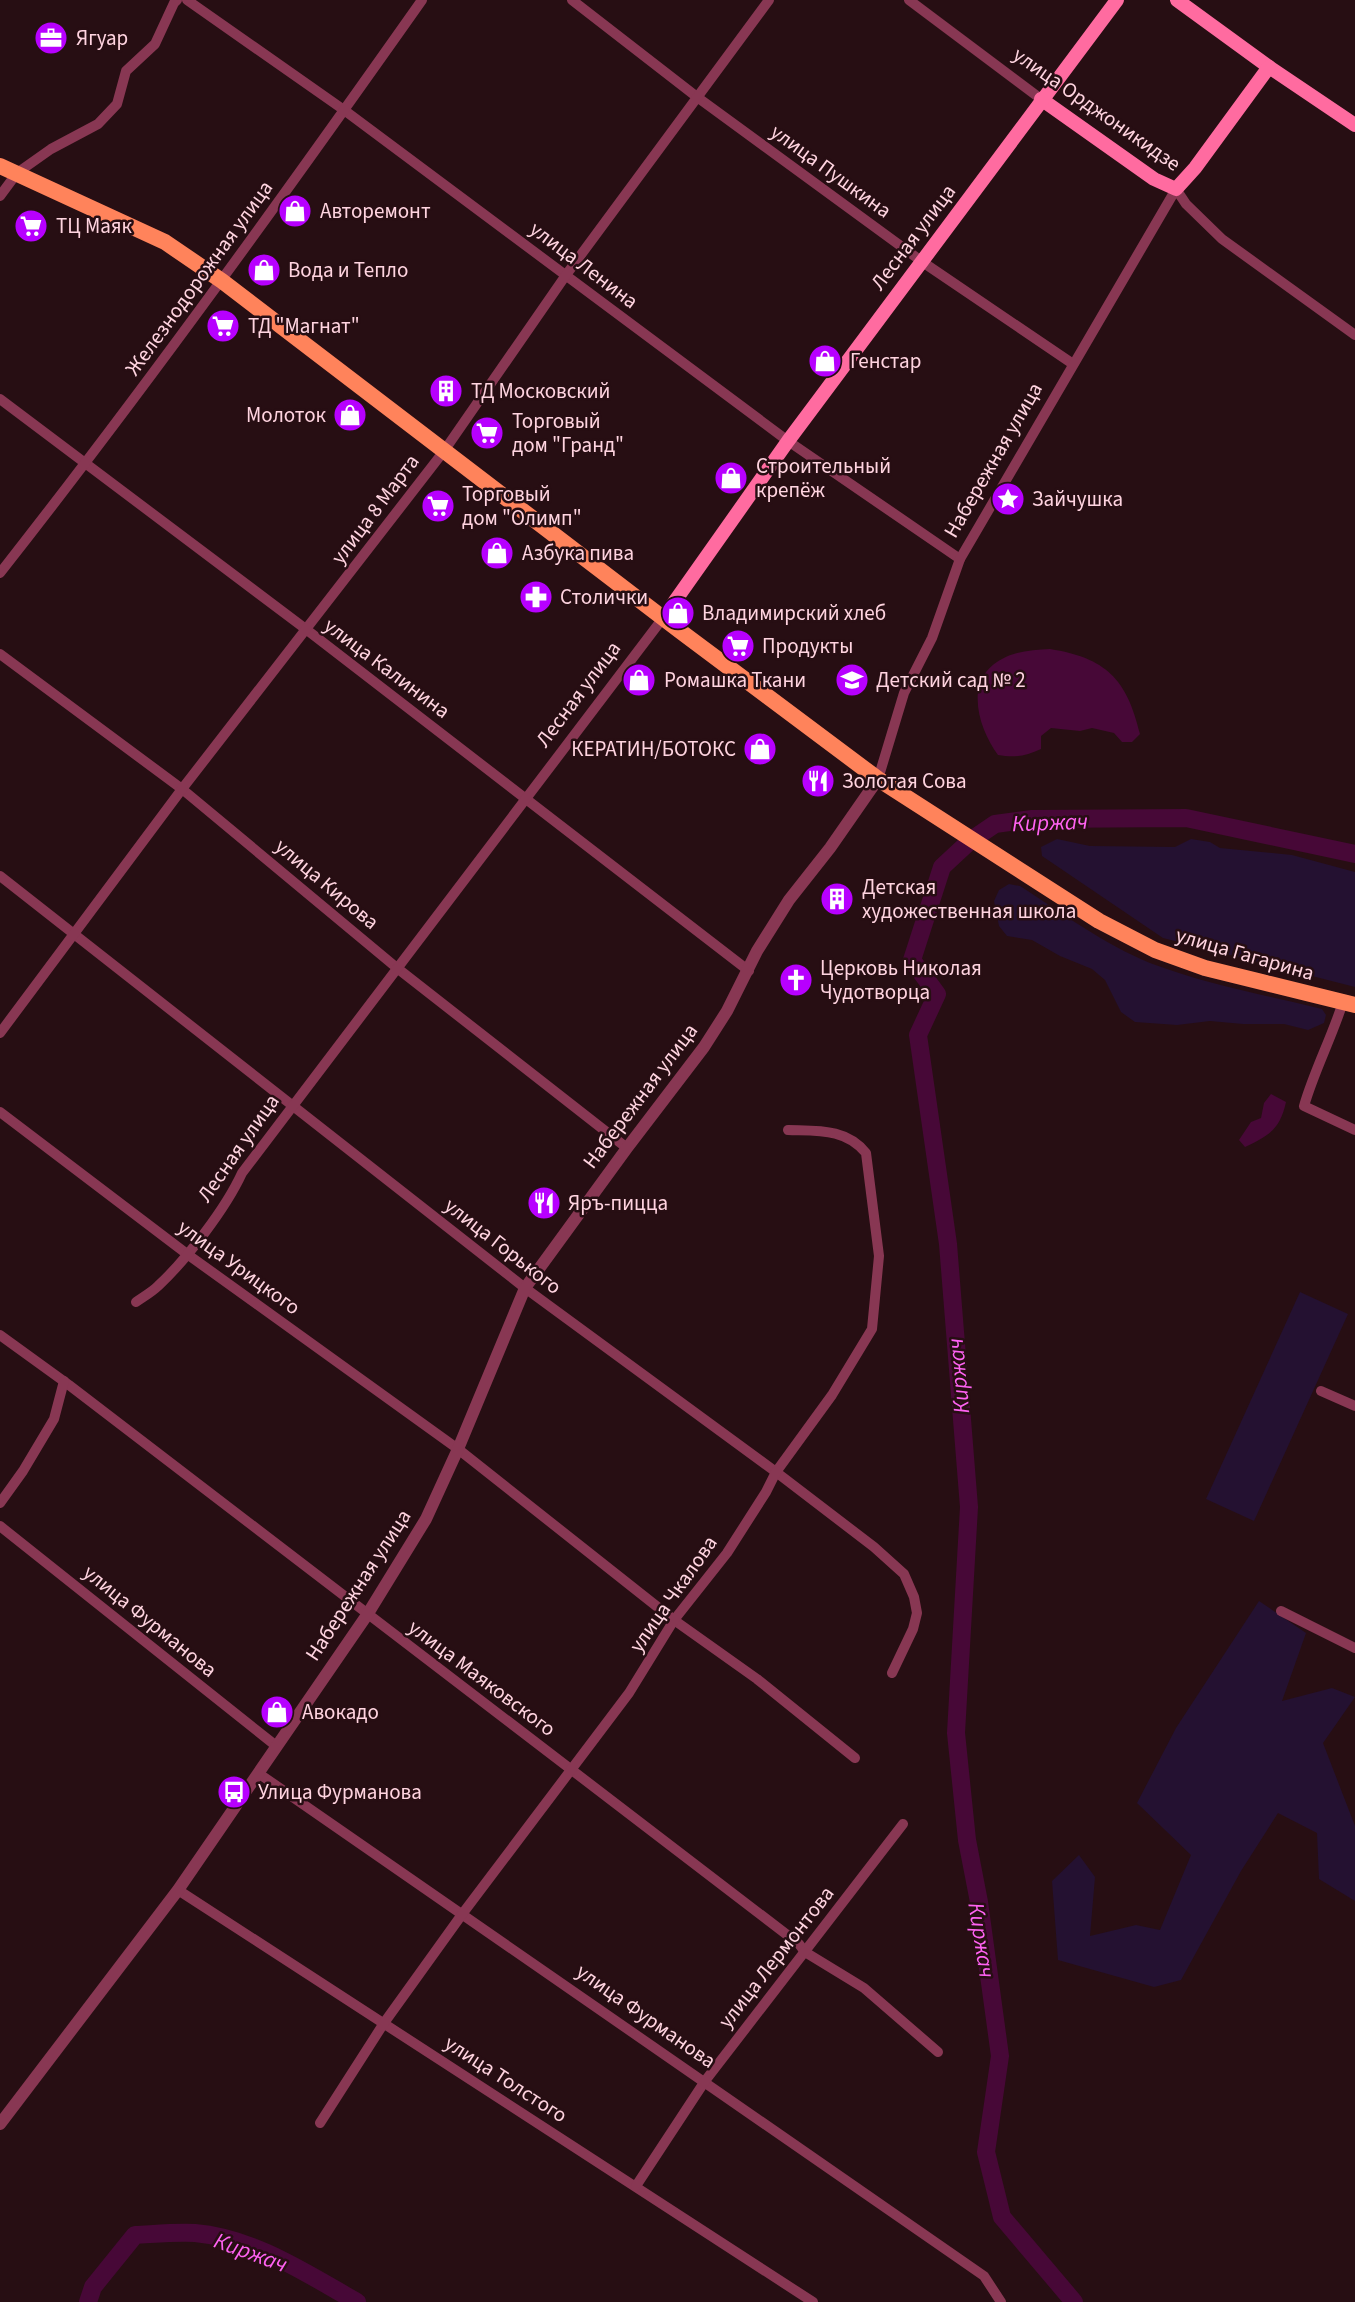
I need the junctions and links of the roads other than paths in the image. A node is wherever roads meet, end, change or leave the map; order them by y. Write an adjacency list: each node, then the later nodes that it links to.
1 (177, 0): 15 (street)
2 (187, 0): 12 (street, улица Ленина)
3 (422, 0): 12 (street, Железнодорожная улица)
4 (572, 0): 10 (street, улица Пушкина)
5 (769, 0): 10 (street, улица 8 Марта)
6 (909, 0): 11 (street, улица Орджоникидзе)
7 (1117, 0): 11 (main road, Лесная улица)
8 (1177, 0): 9 (main road)
9 (1269, 67): 13 (main road); 16 (main road, Набережная улица)
10 (697, 97): 18 (street, улица Пушкина); 19 (street, улица 8 Марта)
11 (1041, 99): 16 (main road, улица Орджоникидзе); 18 (main road, Лесная улица)
12 (344, 110): 19 (street, улица Ленина); 20 (street, Железнодорожная улица)
13 (1355, 125)
14 (0, 166): 15 (main road, улица Гагарина)
15 (17, 173): 17 (street); 20 (main road, улица Гагарина)
16 (1176, 189): 21 (street, улица Орджоникидзе); 22 (street, Набережная улица)
17 (0, 196)
18 (921, 261): 22 (street, улица Пушкина); 24 (main road, Лесная улица)
19 (566, 275): 24 (street, улица Ленина); 25 (street, улица 8 Марта)
20 (222, 281): 25 (main road, улица Гагарина); 26 (street, Железнодорожная улица)
21 (1355, 335)
22 (1073, 364): 27 (street, Набережная улица)
23 (0, 399): 26 (street, улица Калинина)
24 (788, 441): 27 (street, улица Ленина); 29 (main road, Лесная улица)
25 (444, 451): 29 (main road, улица Гагарина); 30 (street, улица 8 Марта)
26 (86, 464): 28 (street, Железнодорожная улица); 30 (street, улица Калинина)
27 (960, 559): 32 (street, Набережная улица)
28 (0, 573)
29 (663, 618): 32 (main road, улица Гагарина); 34 (street, Лесная улица)
30 (307, 630): 33 (street, улица 8 Марта); 34 (street, улица Калинина)
31 (0, 654): 33 (street, улица Кирова)
32 (878, 779): 38 (street, Набережная улица); 39 (main road, улица Гагарина)
33 (182, 789): 36 (street, улица 8 Марта); 37 (street, улица Кирова)
34 (526, 798): 37 (street, Лесная улица); 38 (street, улица Калинина)
35 (0, 876): 36 (street, улица Горького)
36 (74, 934): 40 (street, улица 8 Марта); 41 (street, улица Горького)
37 (397, 968): 41 (street, Лесная улица); 45 (street, улица Кирова)
38 (749, 971): 45 (street, Набережная улица)
39 (1349, 1003): 44 (street)
40 (0, 1033)
41 (293, 1106): 46 (street, Лесная улица); 47 (street, улица Горького)
42 (0, 1112): 46 (street, улица Урицкого)
43 (788, 1130): 54 (street, улица Чкалова)
44 (1355, 1130)
45 (626, 1148): 47 (street, Набережная улица)
46 (187, 1254): 48 (street, Лесная улица); 53 (street, улица Урицкого)
47 (525, 1288): 53 (street, Набережная улица); 54 (street, улица Горького)
48 (136, 1302)
49 (0, 1335): 50 (street, улица Маяковского)
50 (64, 1381): 55 (street); 58 (street, улица Маяковского)
51 (1321, 1391): 52 (street)
52 (1355, 1406)
53 (458, 1450): 58 (street, Набережная улица); 59 (street, улица Урицкого)
54 (776, 1472): 59 (street, улица Чкалова); 61 (street, улица Горького)
55 (0, 1503)
56 (0, 1526): 62 (street, улица Фурманова)
57 (1281, 1611): 60 (street)
58 (367, 1615): 62 (street, Набережная улица); 64 (street, улица Маяковского)
59 (674, 1620): 63 (street, улица Урицкого); 64 (street, улица Чкалова)
60 (1355, 1648)
61 (892, 1673)
62 (275, 1745): 65 (street, Набережная улица)
63 (855, 1758)
64 (572, 1772): 68 (street, улица Чкалова); 69 (street, улица Маяковского)
65 (258, 1773): 67 (street, Набережная улица); 68 (street, улица Фурманова)
66 (903, 1824): 69 (street, улица Лермонтова)
67 (177, 1890): 70 (street, улица Толстого); 74 (street, Набережная улица)
68 (463, 1913): 70 (street, улица Чкалова); 72 (street, улица Фурманова)
69 (805, 1952): 71 (street, улица Маяковского); 72 (street, улица Лермонтова)
70 (384, 2023): 73 (street, улица Чкалова); 75 (street, улица Толстого)
71 (938, 2052)
72 (705, 2081): 75 (street, улица Лермонтова); 77 (street, улица Фурманова)
73 (320, 2123)
74 (0, 2124)
75 (636, 2186): 76 (street, улица Толстого)
76 (813, 2302)
77 (1001, 2302)

